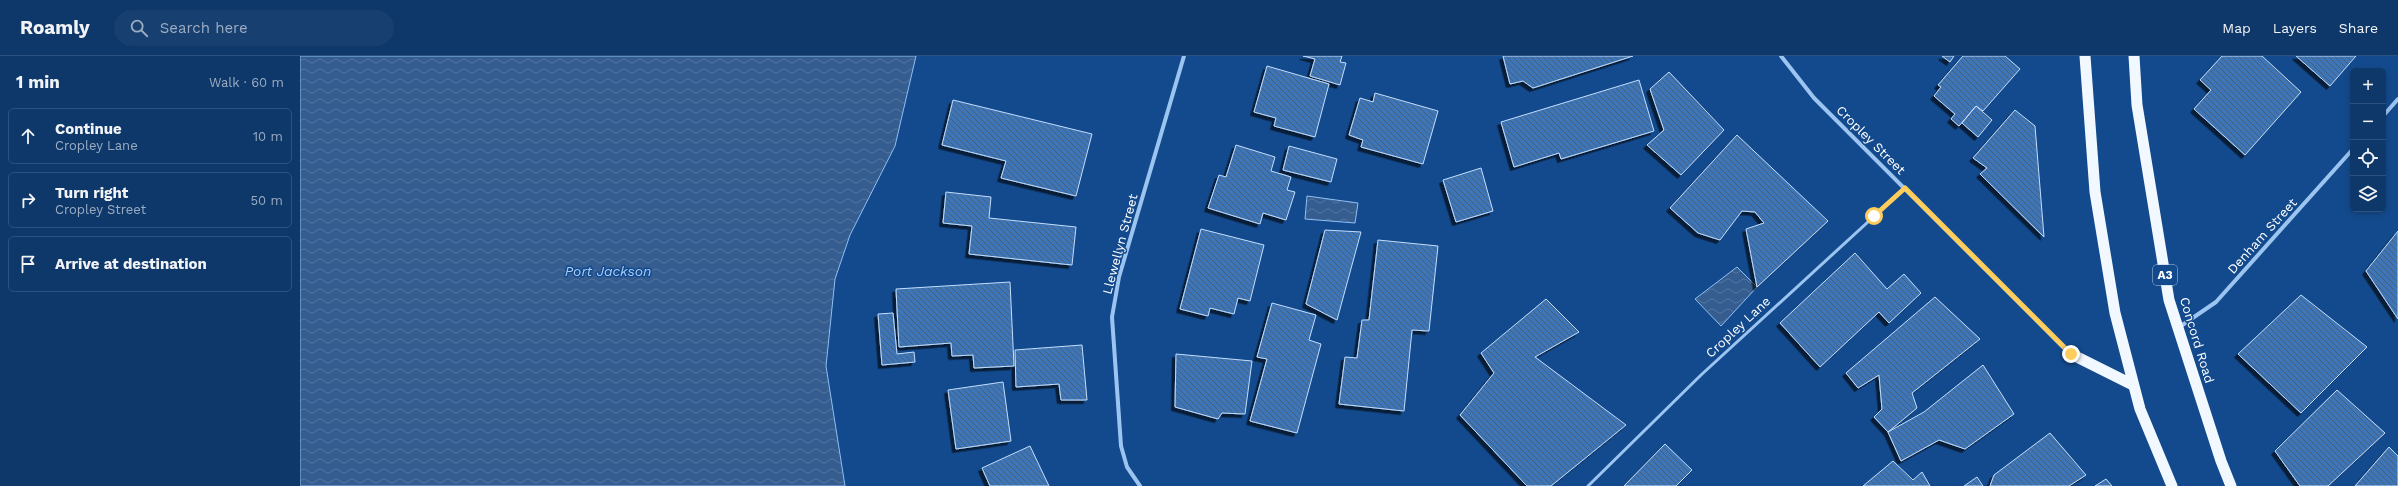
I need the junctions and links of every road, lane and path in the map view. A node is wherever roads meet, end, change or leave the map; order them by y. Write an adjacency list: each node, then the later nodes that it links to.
1 (1184, 56): 12 (street, Llewellyn Street)
2 (1781, 56): 8 (street, Cropley Street)
3 (2085, 56): 11 (highway)
4 (2134, 56): 9 (highway, Concord Road / A3)
5 (2398, 99): 6 (street)
6 (2386, 113)
7 (2350, 152): 9 (street, Denham Street)
8 (1905, 188): 10 (street, Cropley Street); 13 (lane, Cropley Lane)
9 (2178, 328): 15 (highway, Concord Road / A3)
10 (2071, 354): 11 (highway)
11 (2134, 384): 14 (highway)
12 (1140, 486)
13 (1588, 486)
14 (2172, 486)
15 (2231, 486)

